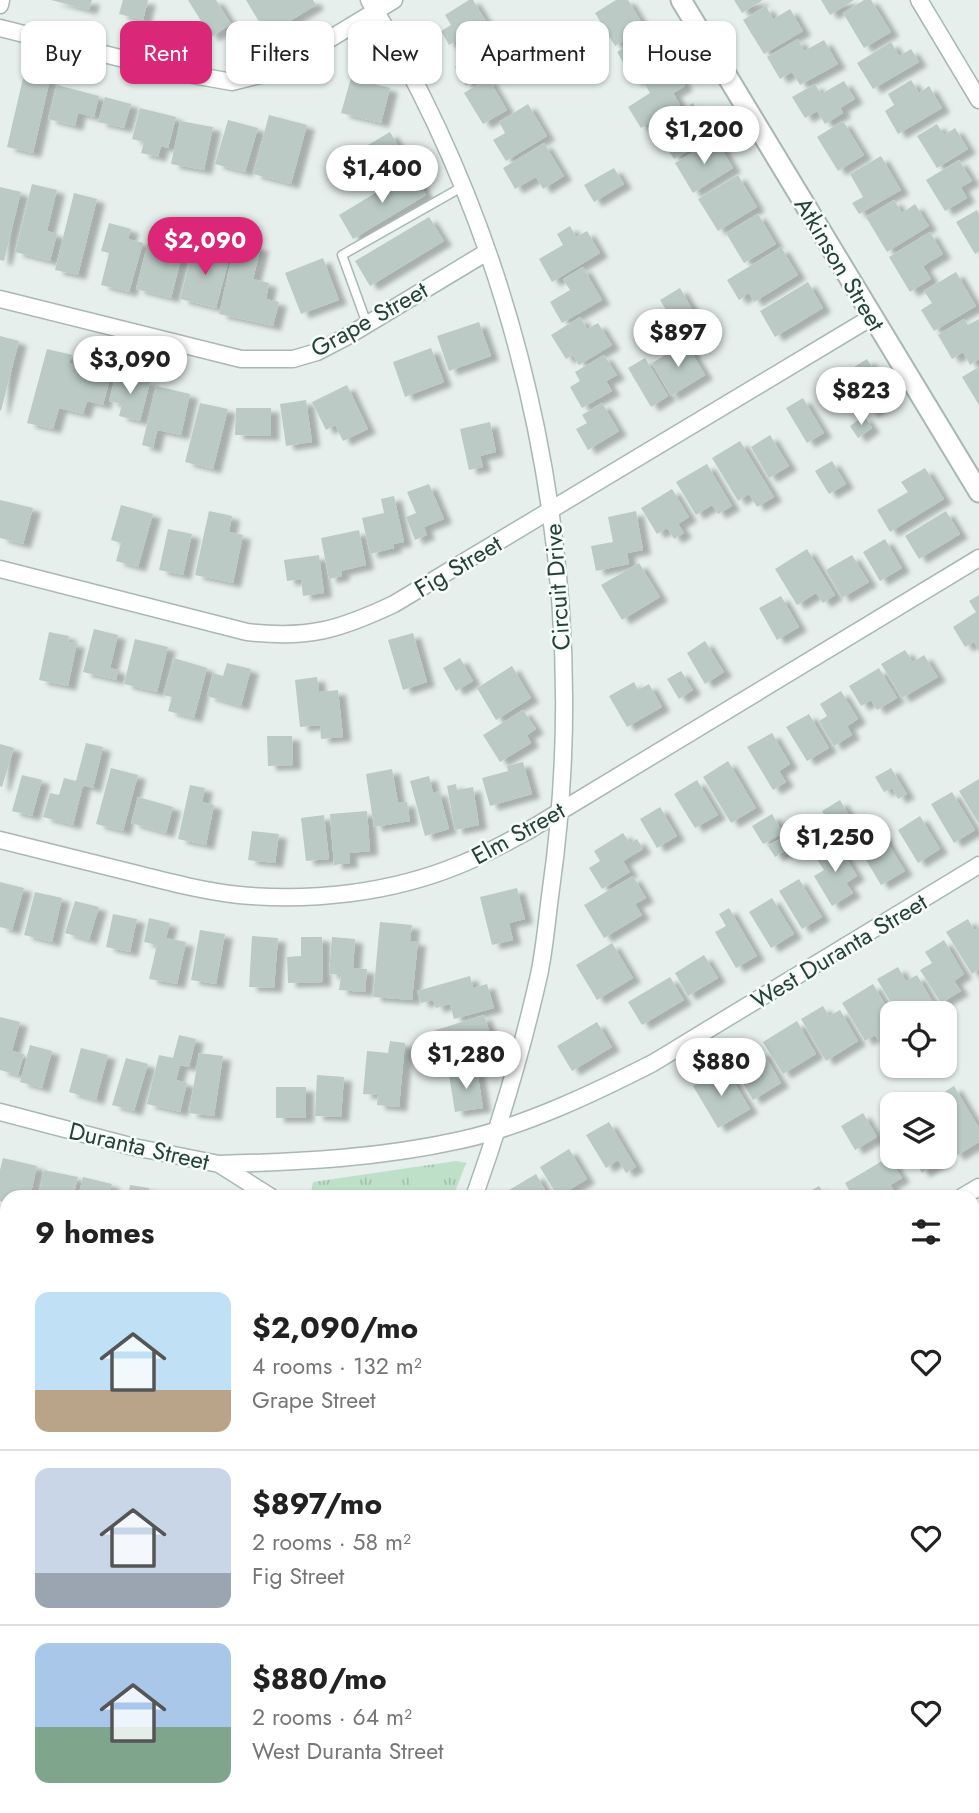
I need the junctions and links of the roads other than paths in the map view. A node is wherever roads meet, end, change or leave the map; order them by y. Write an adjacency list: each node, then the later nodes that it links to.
1 (394, 0): 4 (street)
2 (681, 0): 10 (street, Atkinson Street)
3 (919, 0): 6 (street)
4 (373, 6): 5 (street); 7 (street, Circuit Drive)
5 (0, 28)
6 (979, 100)
7 (462, 187): 8 (street, Circuit Drive); 11 (lane)
8 (487, 252): 11 (street, Grape Street); 13 (street, Circuit Drive)
9 (0, 299): 11 (street, Grape Street)
10 (872, 317): 12 (street, Atkinson Street); 13 (street, Fig Street)
11 (367, 324)
12 (979, 492)
13 (551, 509): 15 (street, Fig Street); 16 (street, Circuit Drive)
14 (979, 558): 16 (street, Elm Street)
15 (0, 569)
16 (560, 811): 17 (street, Elm Street); 20 (street, Circuit Drive)
17 (0, 840)
18 (979, 865): 20 (street, West Duranta Street)
19 (0, 1112): 21 (street, Duranta Street)
20 (498, 1129): 21 (street, West Duranta Street); 23 (street, Circuit Drive)
21 (219, 1164): 22 (street, Duranta Street)
22 (260, 1190)
23 (476, 1190)

